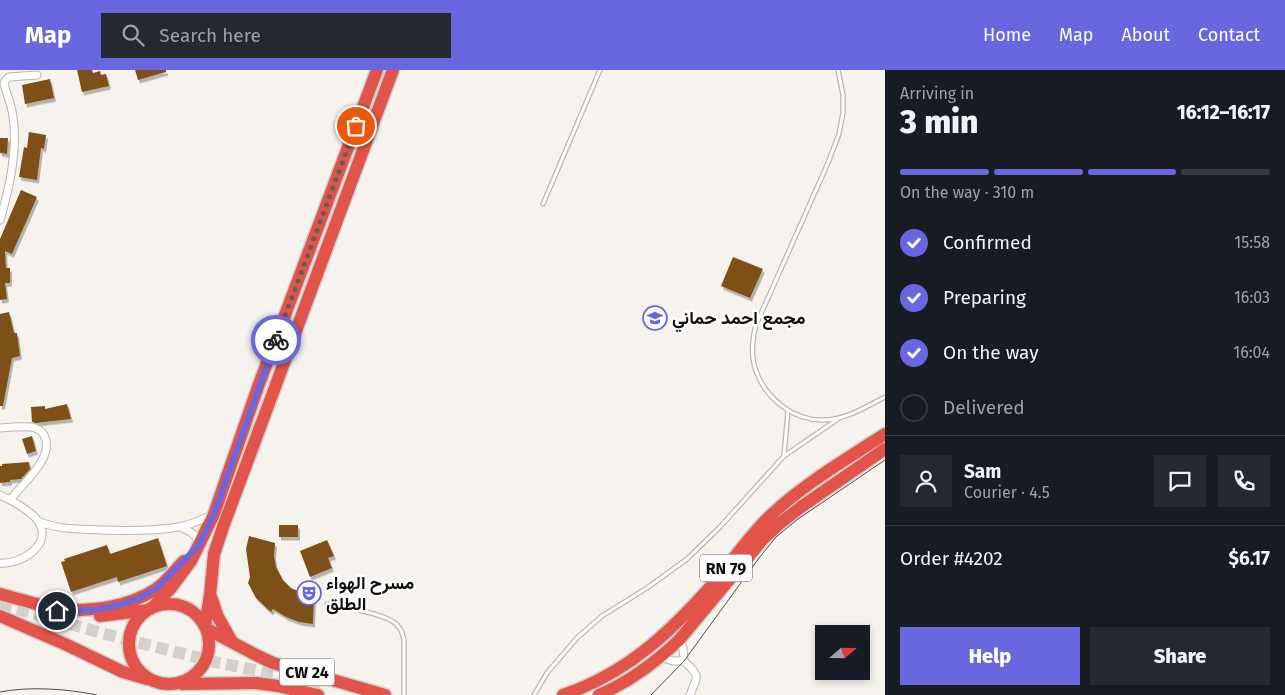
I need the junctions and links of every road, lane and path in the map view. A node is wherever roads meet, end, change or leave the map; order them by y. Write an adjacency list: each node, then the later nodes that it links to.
1 (377, 70): 17 (highway)
2 (393, 70): 23 (highway)
3 (600, 70): 6 (lane)
4 (838, 70): 9 (lane)
5 (37, 75): 7 (street)
6 (543, 204)
7 (0, 220)
8 (885, 397): 10 (lane)
9 (788, 411): 10 (lane); 14 (lane)
10 (840, 418): 14 (lane)
11 (0, 428): 16 (street)
12 (885, 434): 39 (highway, RN 79)
13 (885, 449): 29 (highway)
14 (784, 456): 38 (lane)
15 (0, 495): 16 (street)
16 (10, 500): 18 (street)
17 (214, 514): 19 (street); 20 (highway)
18 (38, 521): 19 (street); 21 (street)
19 (181, 526): 20 (street)
20 (200, 543): 25 (highway); 26 (highway)
21 (0, 563)
22 (0, 594): 26 (highway)
23 (210, 595): 28 (highway); 30 (highway)
24 (326, 604): 37 (lane)
25 (150, 608): 26 (highway); 28 (highway); 33 (highway)
26 (57, 611)
27 (0, 616): 33 (highway)
28 (206, 627): 30 (highway, CW 24); 34 (highway)
29 (679, 640): 31 (highway); 32 (street)
30 (232, 642): 36 (highway, CW 24)
31 (660, 657): 32 (street); 40 (highway)
32 (684, 661): 41 (street)
33 (152, 681): 34 (highway)
34 (177, 684): 35 (highway, CW 24)
35 (319, 689): 36 (highway)
36 (385, 695)
37 (404, 695)
38 (534, 695)
39 (563, 695)
40 (600, 695)
41 (690, 695)

